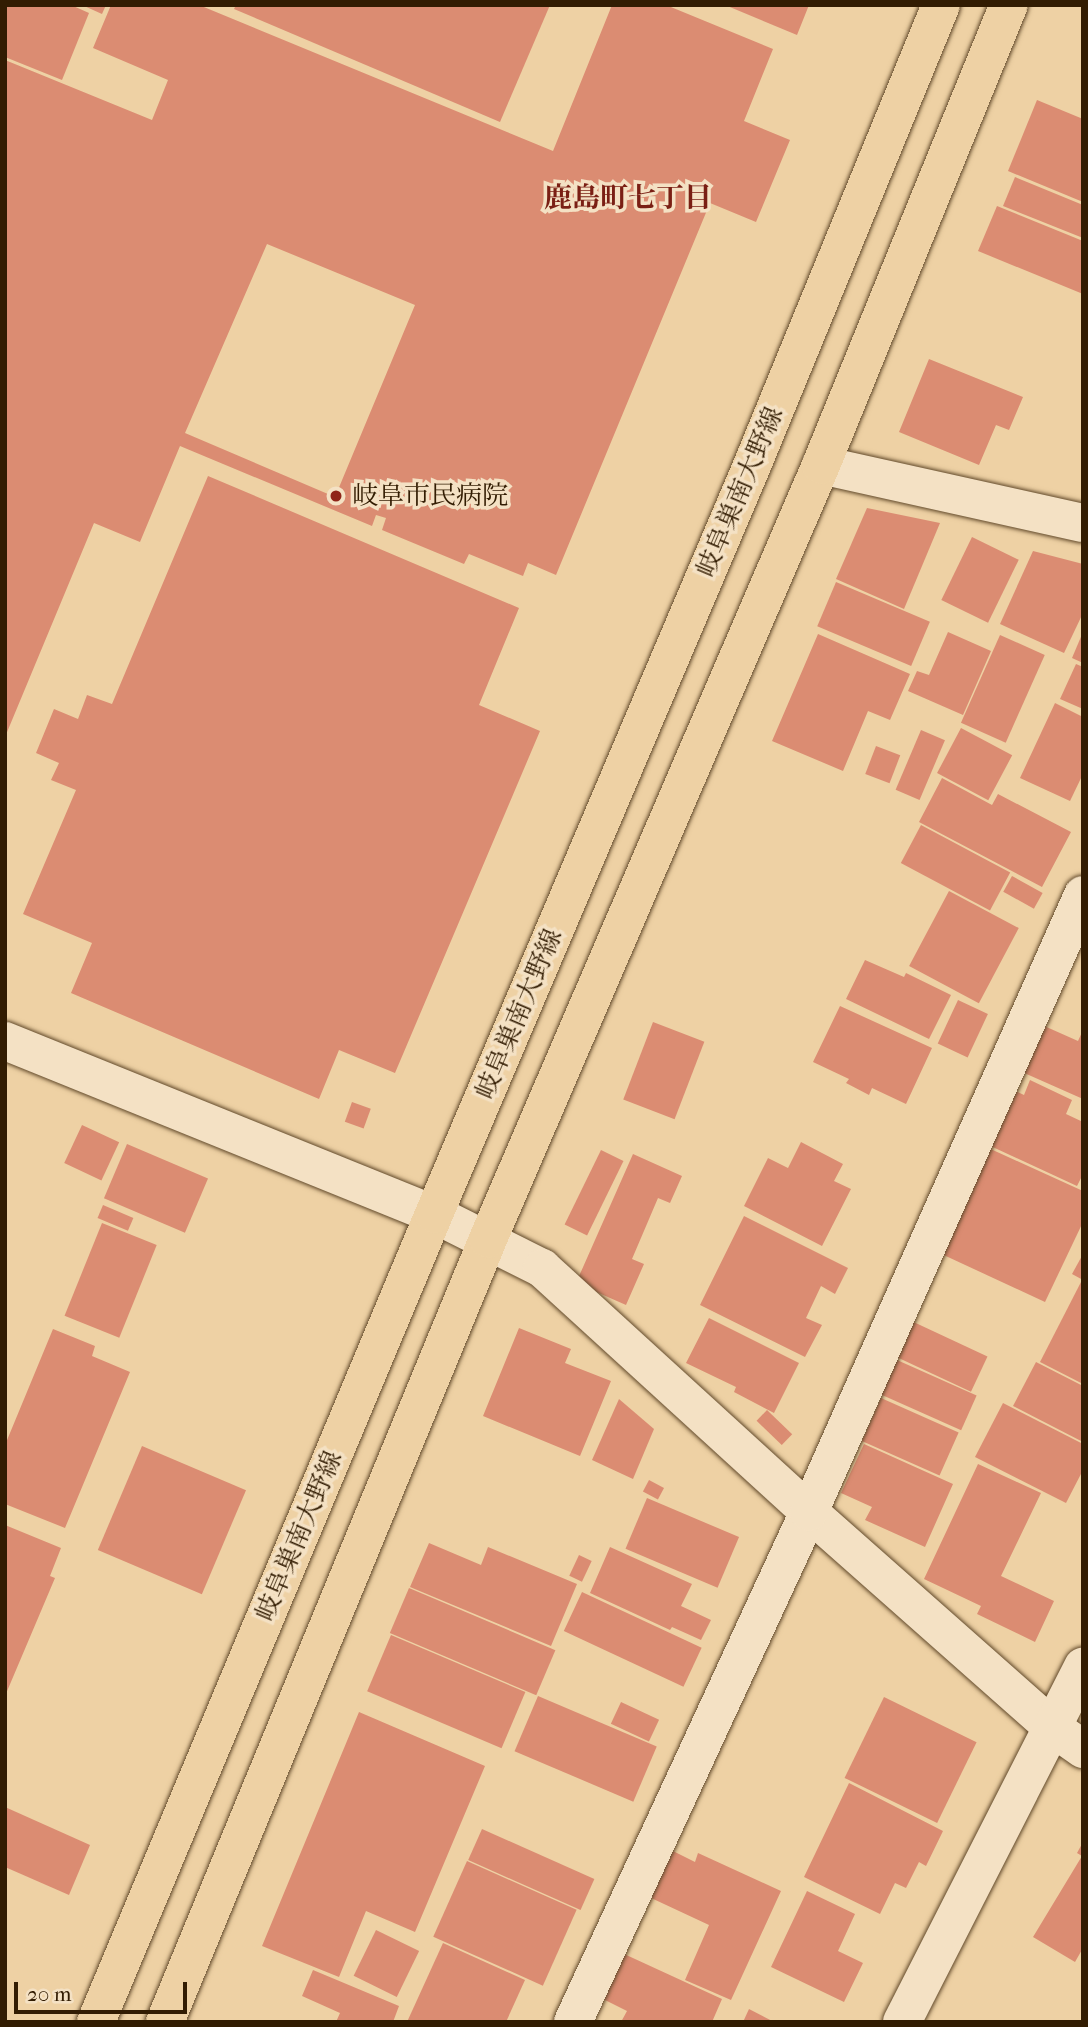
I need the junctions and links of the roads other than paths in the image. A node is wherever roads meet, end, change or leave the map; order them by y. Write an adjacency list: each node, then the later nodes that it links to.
1 (942, 5): 7 (main road, 岐阜巣南大野線)
2 (1009, 5): 3 (main road)
3 (821, 465): 4 (street); 8 (main road)
4 (1083, 523)
5 (1083, 895): 9 (street)
6 (5, 1041): 7 (street)
7 (434, 1213): 8 (street); 12 (main road, 岐阜巣南大野線)
8 (488, 1239): 9 (street); 13 (main road)
9 (809, 1512): 11 (street); 14 (street)
10 (1083, 1666): 11 (street)
11 (1068, 1738): 15 (street)
12 (96, 2022)
13 (165, 2022)
14 (573, 2022)
15 (902, 2022)

